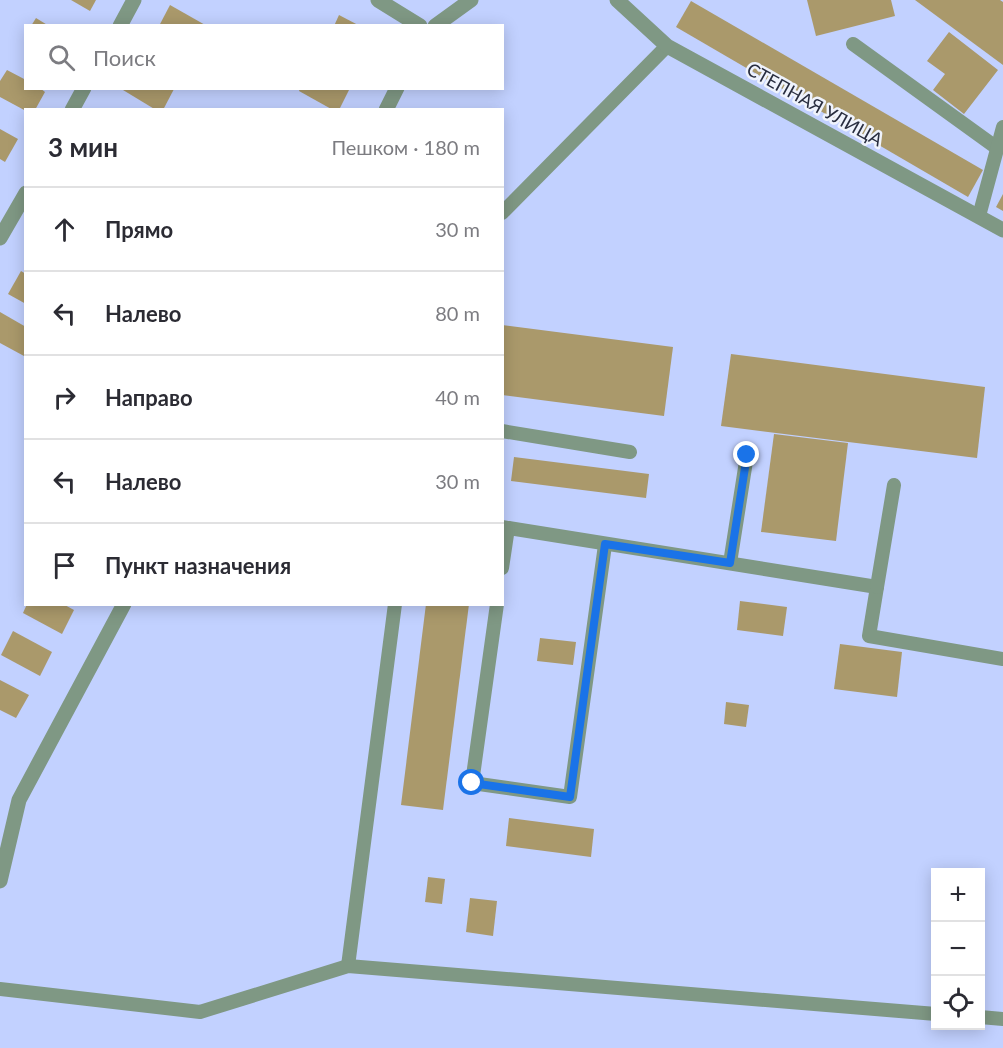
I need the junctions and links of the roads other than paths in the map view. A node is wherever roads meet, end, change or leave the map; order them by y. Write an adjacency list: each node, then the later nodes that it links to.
1 (134, 0): 5 (street)
2 (378, 0): 6 (street)
3 (471, 0): 7 (street)
4 (617, 0): 9 (street, СТЕПНАЯ УЛИЦА)
5 (121, 24)
6 (417, 24)
7 (438, 24)
8 (853, 44): 15 (lane)
9 (667, 46): 17 (lane); 18 (street, СТЕПНАЯ УЛИЦА)
10 (83, 90): 12 (street)
11 (397, 90): 13 (street)
12 (73, 108)
13 (387, 108)
14 (1003, 127): 15 (lane)
15 (998, 148): 18 (lane)
16 (24, 196): 20 (street)
17 (504, 211)
18 (979, 216): 19 (street, СТЕПНАЯ УЛИЦА)
19 (1003, 230)
20 (0, 238)
21 (504, 431): 22 (lane)
22 (630, 452)
23 (747, 455): 27 (lane)
24 (894, 485): 28 (lane)
25 (505, 528): 26 (lane)
26 (605, 544): 27 (lane); 31 (lane)
27 (730, 563): 28 (lane)
28 (877, 587): 32 (lane)
29 (122, 606): 33 (street)
30 (395, 606): 34 (lane)
31 (497, 606)
32 (1003, 659)
33 (0, 881)
34 (348, 966): 35 (lane); 36 (lane)
35 (0, 989)
36 (931, 1014)
37 (985, 1017): 38 (lane)
38 (1003, 1019)

